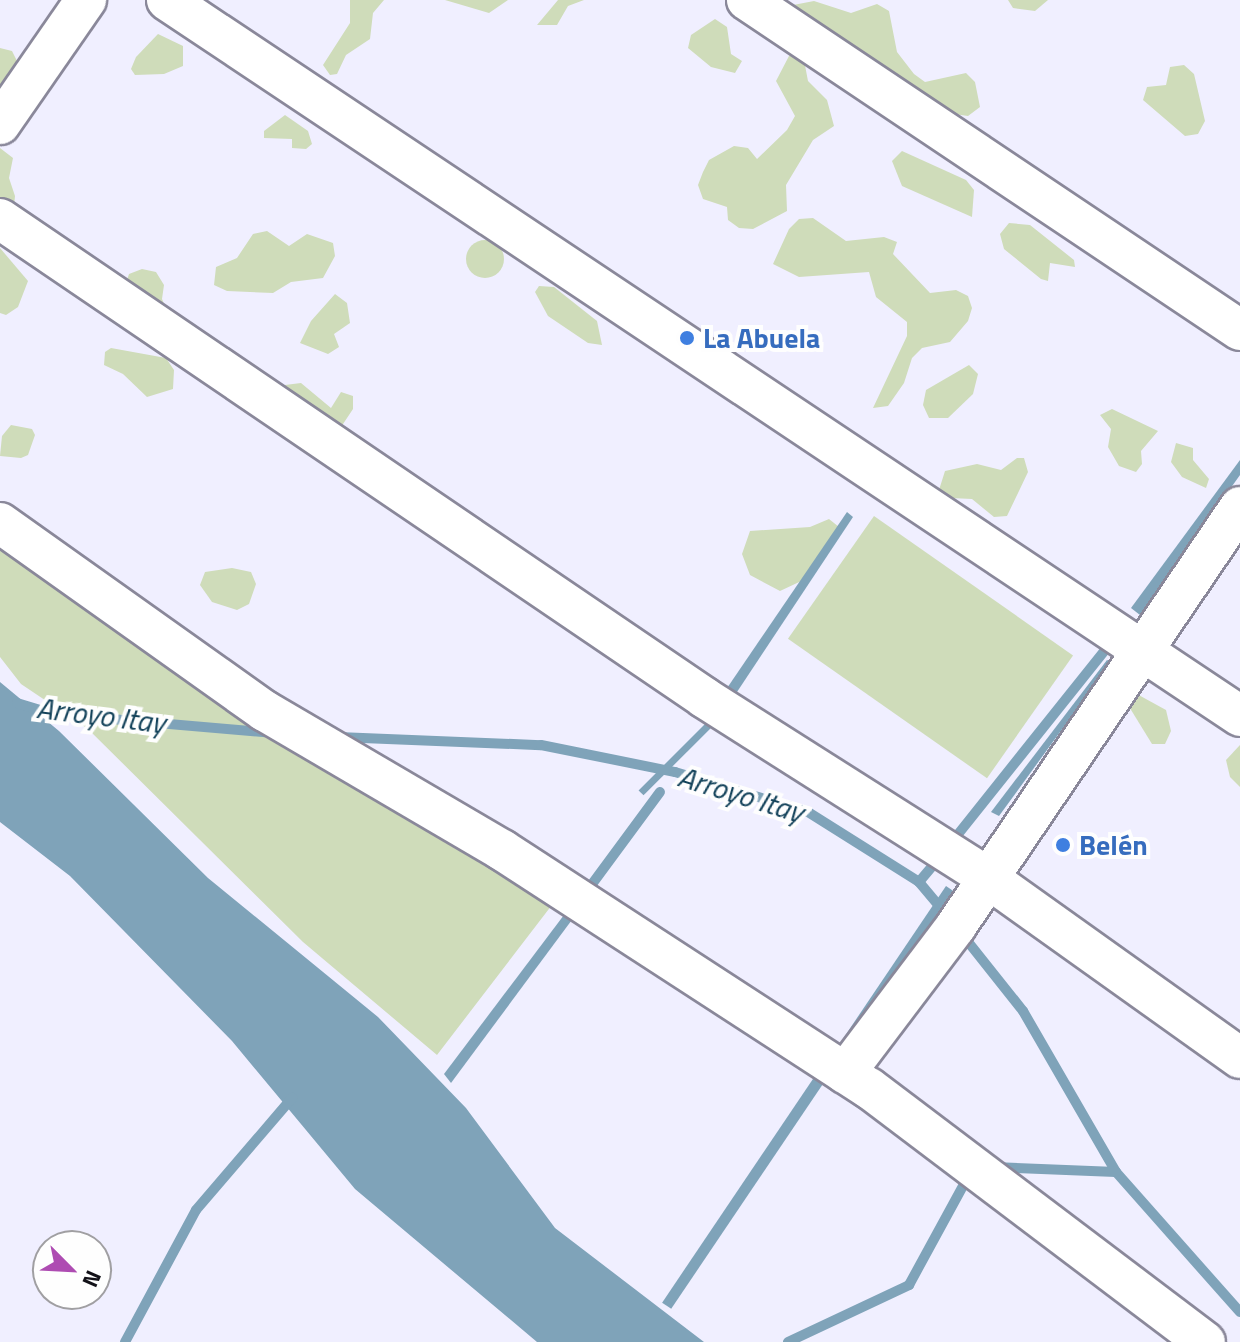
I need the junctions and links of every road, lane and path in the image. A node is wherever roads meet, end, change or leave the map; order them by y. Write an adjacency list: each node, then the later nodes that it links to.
1 (86, 0): 4 (street)
2 (167, 0): 9 (street)
3 (747, 0): 6 (street)
4 (0, 124)
5 (0, 219): 11 (street)
6 (1240, 330)
7 (1240, 507): 9 (street)
8 (0, 523): 13 (street)
9 (1141, 650): 10 (street); 11 (street)
10 (1240, 716)
11 (985, 876): 12 (street); 13 (street)
12 (1240, 1058)
13 (845, 1073): 14 (street)
14 (1205, 1342)

